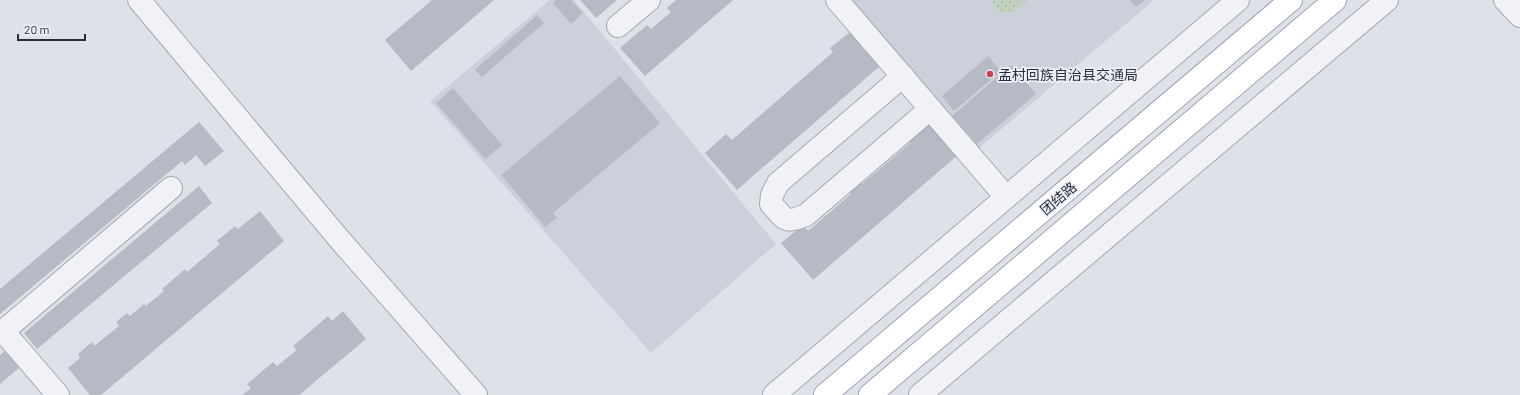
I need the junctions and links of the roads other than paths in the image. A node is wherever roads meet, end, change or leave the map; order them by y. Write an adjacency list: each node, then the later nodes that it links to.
1 (139, 0): 17 (street)
2 (649, 0): 10 (street)
3 (837, 0): 11 (street)
4 (1238, 0): 14 (street)
5 (1291, 0): 19 (main road, 团结路)
6 (1335, 0): 20 (main road, 团结路)
7 (1387, 0): 21 (street)
8 (1505, 0): 9 (street)
9 (1520, 16)
10 (618, 26)
11 (903, 76): 12 (street); 12 (street)
12 (930, 109): 14 (street)
13 (171, 188): 15 (street)
14 (1006, 197): 18 (street)
15 (2, 332): 16 (street)
16 (58, 395)
17 (476, 395)
18 (774, 395)
19 (826, 395)
20 (870, 395)
21 (920, 395)

